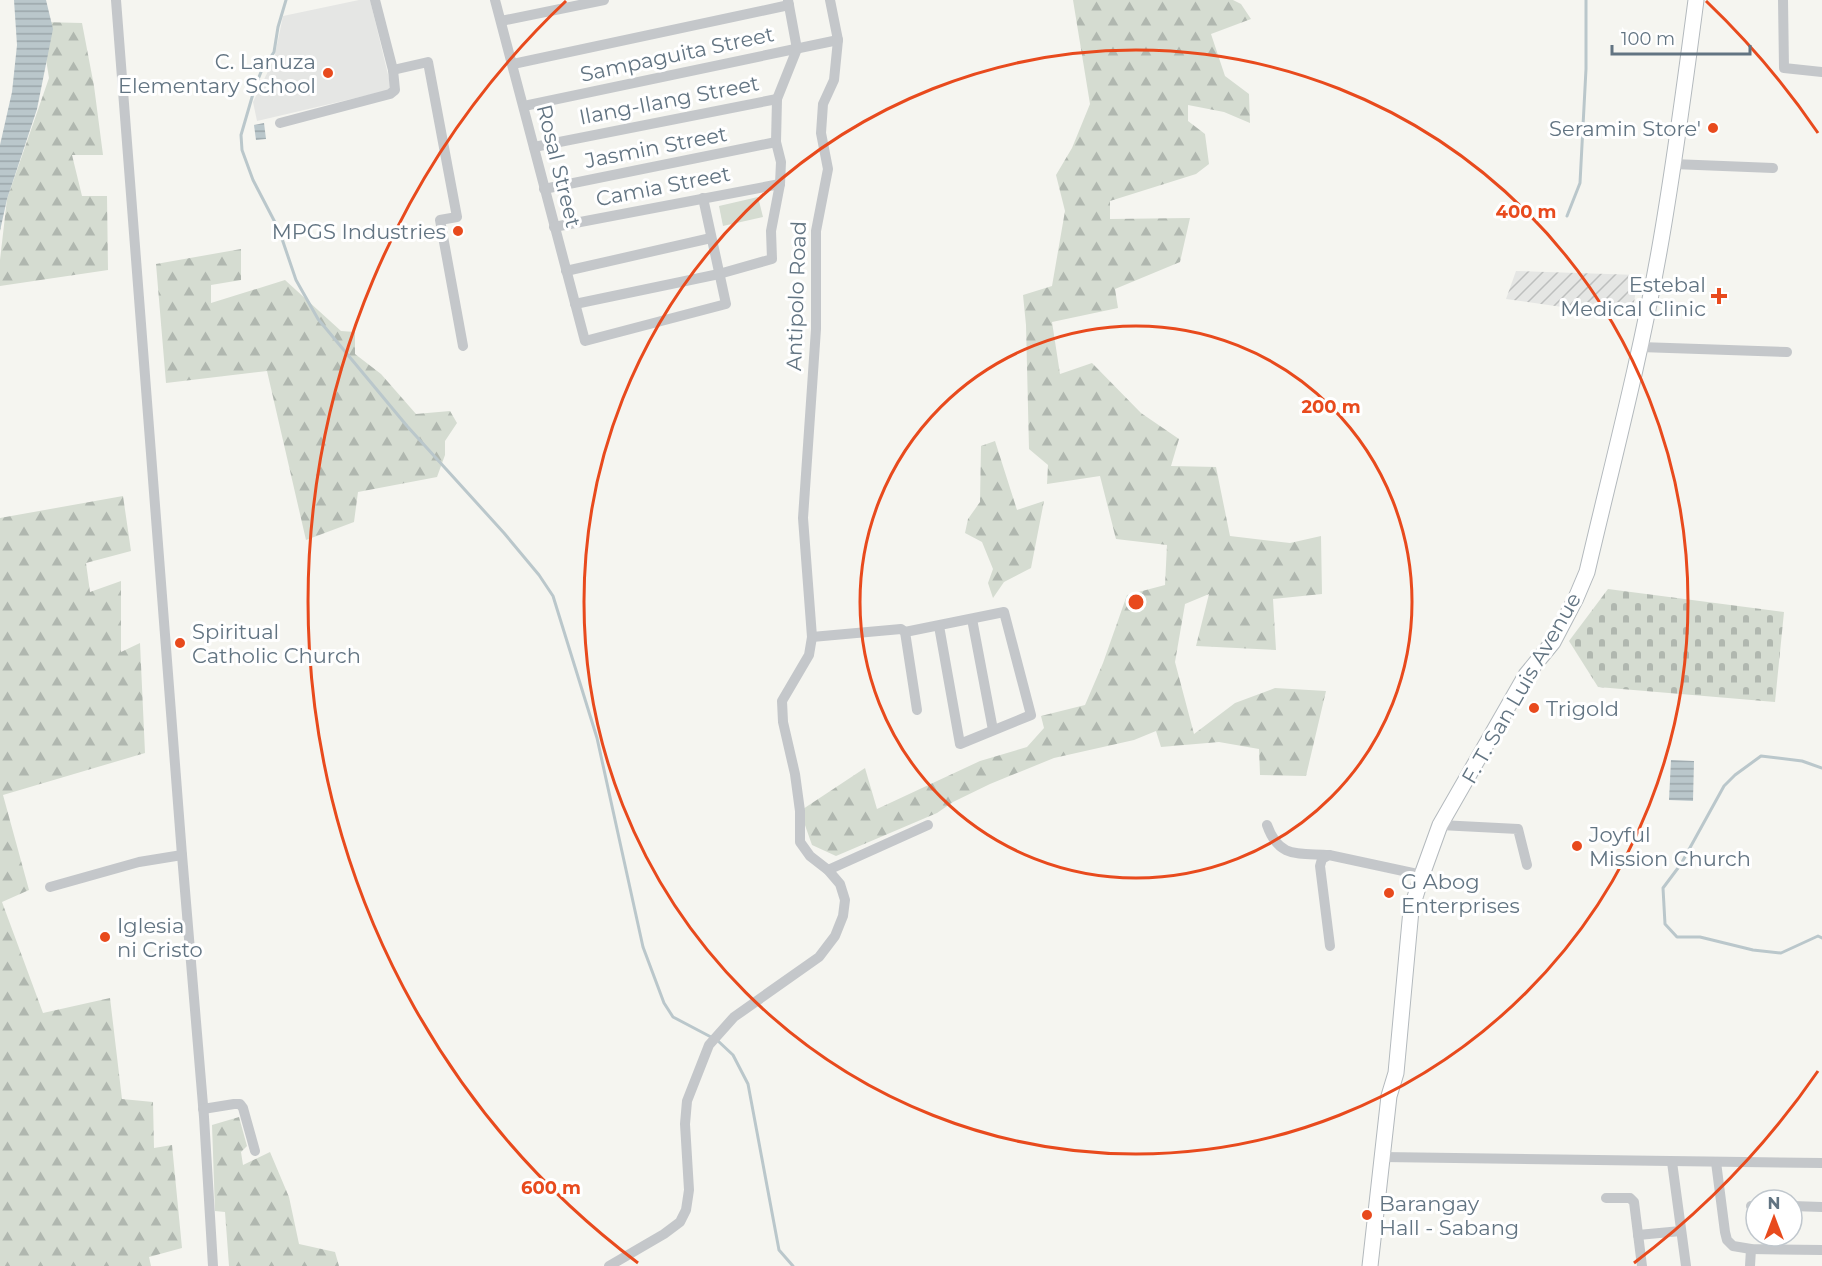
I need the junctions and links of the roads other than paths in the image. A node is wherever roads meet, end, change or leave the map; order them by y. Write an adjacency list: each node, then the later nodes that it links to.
1 (116, 0): 42 (street)
2 (375, 0): 13 (street)
3 (495, 0): 9 (street, Rosal Street)
4 (604, 0): 9 (street)
5 (830, 0): 10 (street, Antipolo Road)
6 (1696, 0): 20 (main road, F. T. San Luis Avenue)
7 (1784, 0): 14 (street)
8 (788, 3): 11 (street); 12 (street)
9 (501, 21): 12 (street, Rosal Street)
10 (838, 40): 11 (street, Sampaguita Street); 36 (street, Antipolo Road)
11 (798, 49): 15 (street); 16 (street, Sampaguita Street)
12 (513, 64): 16 (street, Rosal Street)
13 (393, 70): 17 (street); 30 (street)
14 (1822, 72)
15 (777, 99): 18 (street); 19 (street, Ilang-Ilang Street)
16 (524, 106): 19 (street, Rosal Street)
17 (280, 123)
18 (776, 142): 22 (street); 23 (street, Jasmin Street)
19 (534, 147): 23 (street, Rosal Street)
20 (1673, 164): 21 (street); 31 (main road, F. T. San Luis Avenue)
21 (1773, 168)
22 (780, 184): 24 (street, Camia Street); 28 (street)
23 (544, 189): 25 (street, Rosal Street)
24 (703, 198): 25 (street, Camia Street); 26 (street)
25 (554, 227): 27 (street, Rosal Street)
26 (711, 238): 27 (street); 28 (street)
27 (566, 271): 29 (street, Rosal Street)
28 (719, 274): 29 (street); 29 (street, Rosal Street)
29 (575, 304)
30 (463, 346)
31 (1640, 347): 32 (street); 41 (main road, F. T. San Luis Avenue)
32 (1787, 352)
33 (972, 619): 34 (street); 38 (street); 38 (street)
34 (939, 626): 35 (street); 38 (street)
35 (905, 632): 36 (street); 37 (street)
36 (812, 637): 45 (street)
37 (917, 710)
38 (993, 730)
39 (928, 825): 45 (street)
40 (1267, 825): 43 (street)
41 (1440, 825): 44 (street); 46 (main road, F. T. San Luis Avenue)
42 (182, 855): 47 (street); 49 (street)
43 (1329, 855): 46 (street); 48 (street)
44 (1527, 865)
45 (828, 870): 63 (street)
46 (1422, 875): 51 (main road, F. T. San Luis Avenue)
47 (50, 887)
48 (1330, 945)
49 (203, 1109): 50 (street); 62 (street)
50 (255, 1151)
51 (1383, 1156): 52 (street); 64 (main road, F. T. San Luis Avenue)
52 (1672, 1162): 53 (street); 58 (street)
53 (1716, 1162): 54 (street); 60 (street)
54 (1822, 1163)
55 (1606, 1198): 59 (street)
56 (1804, 1206): 57 (street)
57 (1822, 1207)
58 (1681, 1231): 59 (street); 66 (street)
59 (1638, 1235): 65 (street)
60 (1751, 1249): 61 (street); 67 (street)
61 (1822, 1250)
62 (213, 1266)
63 (609, 1266)
64 (1370, 1266)
65 (1642, 1266)
66 (1686, 1266)
67 (1750, 1266)

